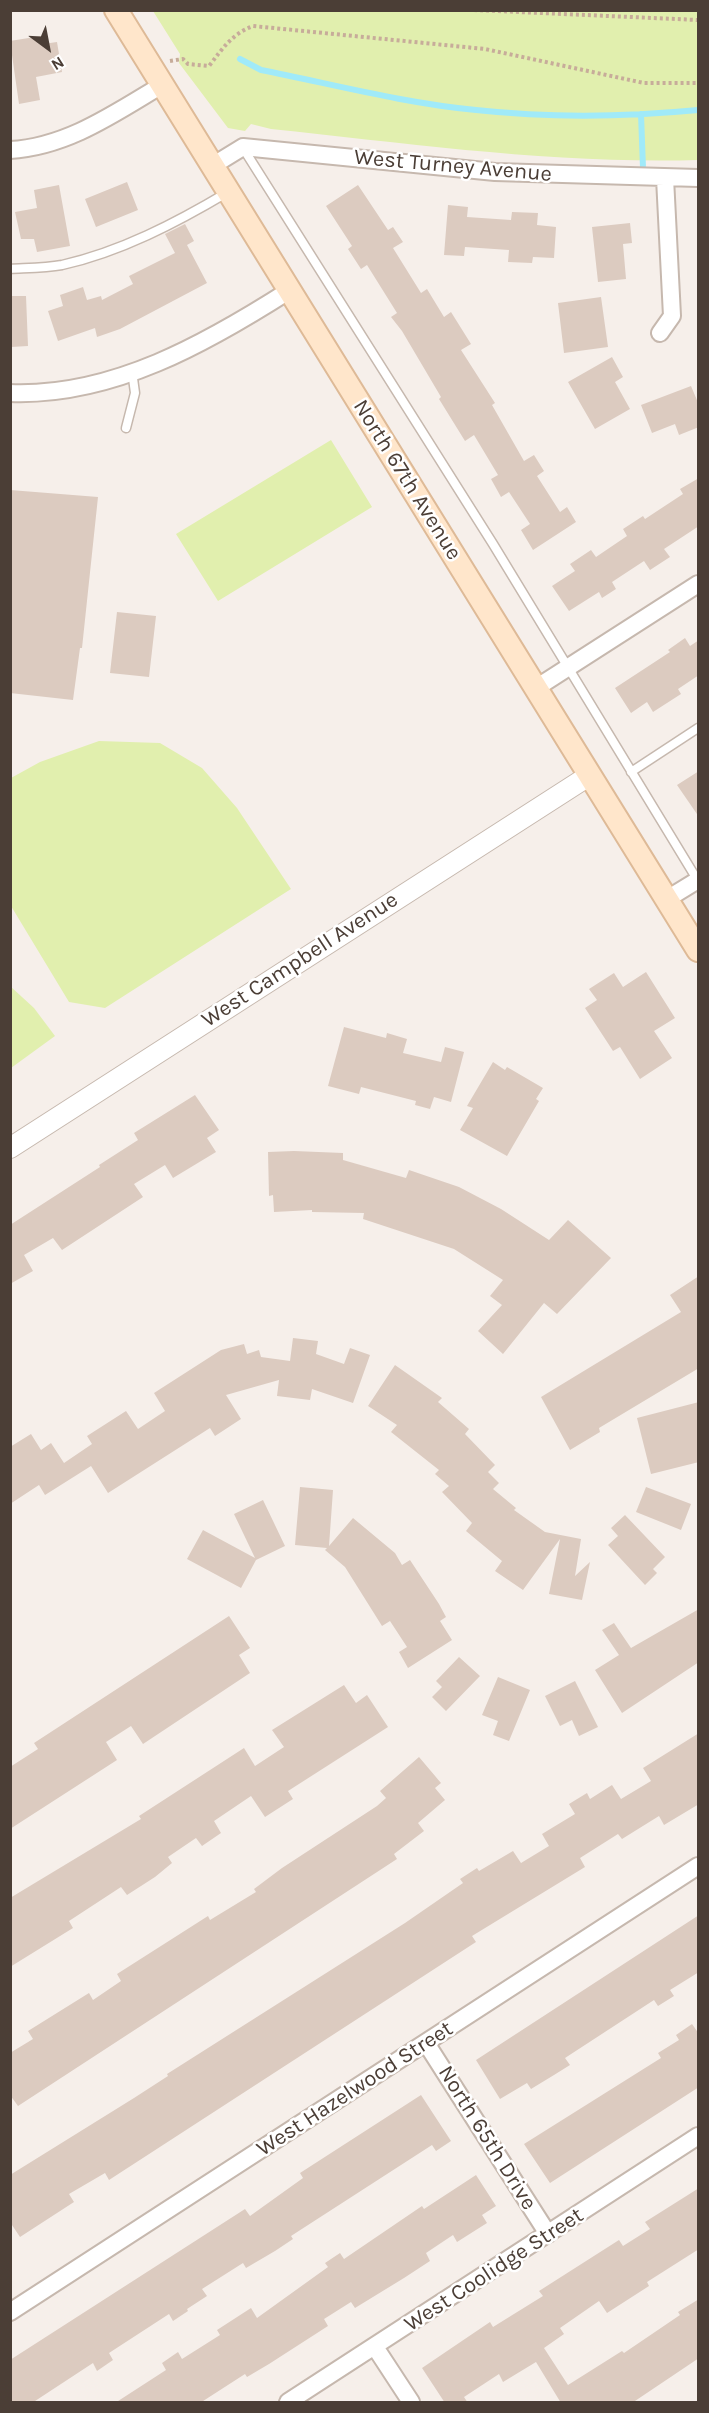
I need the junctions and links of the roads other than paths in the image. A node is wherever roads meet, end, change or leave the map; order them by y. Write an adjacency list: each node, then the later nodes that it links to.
1 (116, 10): 2 (main road, North 67th Avenue)
2 (158, 77): 4 (street); 5 (main road, North 67th Avenue)
3 (243, 147): 5 (street); 6 (street, West Turney Avenue); 16 (lane, North 67th Avenue)
4 (10, 150)
5 (212, 166): 8 (main road, North 67th Avenue)
6 (665, 178): 7 (street, West Turney Avenue); 11 (street)
7 (699, 178)
8 (228, 192): 9 (lane); 10 (main road, North 67th Avenue)
9 (10, 269)
10 (290, 290): 12 (street); 17 (main road, North 67th Avenue)
11 (660, 333)
12 (132, 371): 13 (street); 14 (lane)
13 (10, 393)
14 (126, 428)
15 (699, 584): 16 (street)
16 (569, 667): 17 (street); 19 (lane, North 67th Avenue)
17 (536, 688): 20 (main road, North 67th Avenue)
18 (699, 728): 19 (lane)
19 (631, 772): 21 (lane, North 67th Avenue)
20 (590, 775): 22 (main road, North 67th Avenue); 24 (street, West Campbell Avenue)
21 (698, 881): 22 (street)
22 (667, 899): 23 (main road, North 67th Avenue)
23 (699, 950)
24 (10, 1148)
25 (699, 1866): 26 (street, West Hazelwood Street)
26 (426, 2043): 28 (street, North 65th Drive); 29 (street, West Hazelwood Street)
27 (699, 2136): 28 (street, West Coolidge Street)
28 (548, 2234): 30 (street, West Coolidge Street)
29 (10, 2312)
30 (375, 2348): 31 (street, West Coolidge Street); 32 (street)
31 (288, 2403)
32 (411, 2403)

